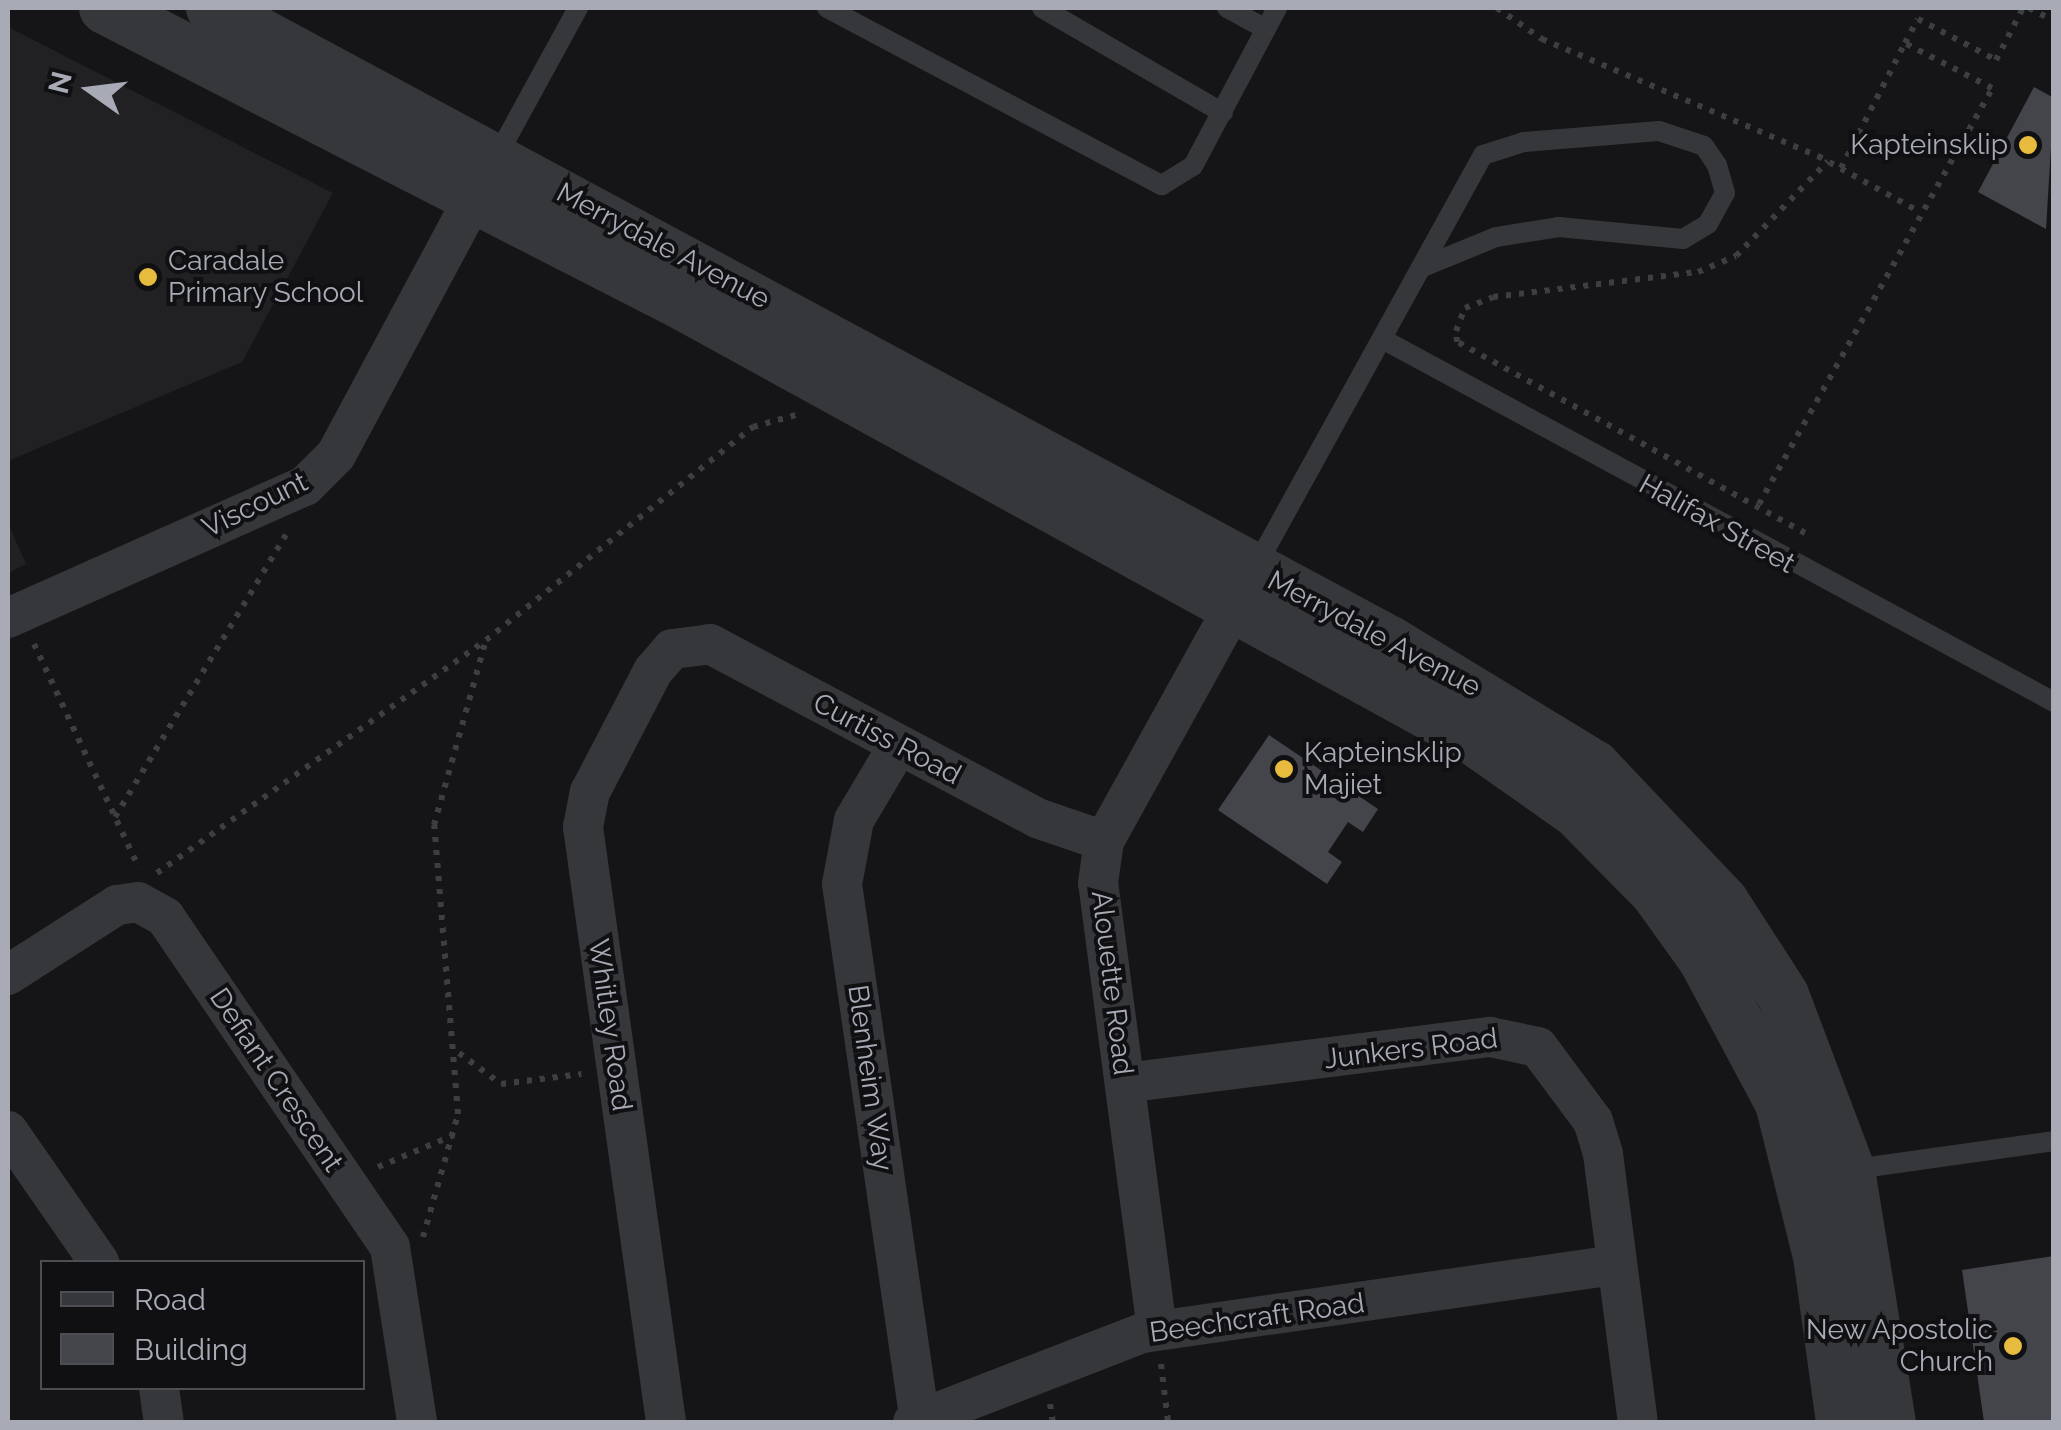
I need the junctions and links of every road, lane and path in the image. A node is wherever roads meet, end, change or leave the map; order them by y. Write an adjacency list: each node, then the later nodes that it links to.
1 (105, 8): 16 (street, Merrydale Avenue)
2 (212, 8): 16 (street, Merrydale Avenue)
3 (578, 8): 16 (lane)
4 (828, 8): 13 (lane)
5 (1042, 8): 13 (lane)
6 (1227, 8): 11 (lane)
7 (1277, 8): 11 (lane)
8 (1497, 8): 14 (path)
9 (2026, 8): 10 (path); 12 (path)
10 (2054, 20)
11 (1266, 29): 13 (lane)
12 (1906, 42): 15 (path); 17 (path)
13 (1223, 113)
14 (1828, 161): 15 (path); 17 (path)
15 (1842, 168): 17 (path)
16 (486, 176): 22 (street, Merrydale Avenue); 23 (street, Viscount)
17 (1918, 211)
18 (1423, 267): 18 (lane); 19 (lane)
19 (1384, 340): 22 (lane); 26 (lane, Halifax Street)
20 (805, 414): 24 (path)
21 (293, 515): 28 (path)
22 (1243, 588): 29 (street, Alouette Road); 38 (street, Merrydale Avenue)
23 (18, 625): 28 (path)
24 (486, 640): 28 (path); 31 (path)
25 (672, 649): 27 (street, Curtiss Road); 32 (street, Whitley Road)
26 (2054, 702)
27 (898, 746): 29 (street, Curtiss Road); 47 (street, Blenheim Way)
28 (115, 817)
29 (1104, 841): 33 (street, Alouette Road)
30 (8, 975): 45 (street, Defiant Crescent)
31 (458, 1052): 32 (path); 35 (path)
32 (617, 1070): 46 (street, Whitley Road)
33 (1124, 1083): 41 (street, Junkers Road); 42 (street, Alouette Road)
34 (8, 1132): 40 (street)
35 (455, 1134): 37 (path); 39 (path)
36 (2054, 1141): 38 (lane)
37 (360, 1175)
38 (1826, 1177): 50 (street, Merrydale Avenue); 51 (street, Merrydale Avenue)
39 (418, 1254)
40 (97, 1260)
41 (1616, 1266): 42 (street, Beechcraft Road); 49 (street, Junkers Road)
42 (1157, 1330): 47 (street, Beechcraft Road); 48 (path)
43 (159, 1390): 44 (street)
44 (164, 1422)
45 (416, 1422)
46 (666, 1422)
47 (917, 1422)
48 (1168, 1422)
49 (1638, 1422)
50 (1842, 1422)
51 (1890, 1422)

